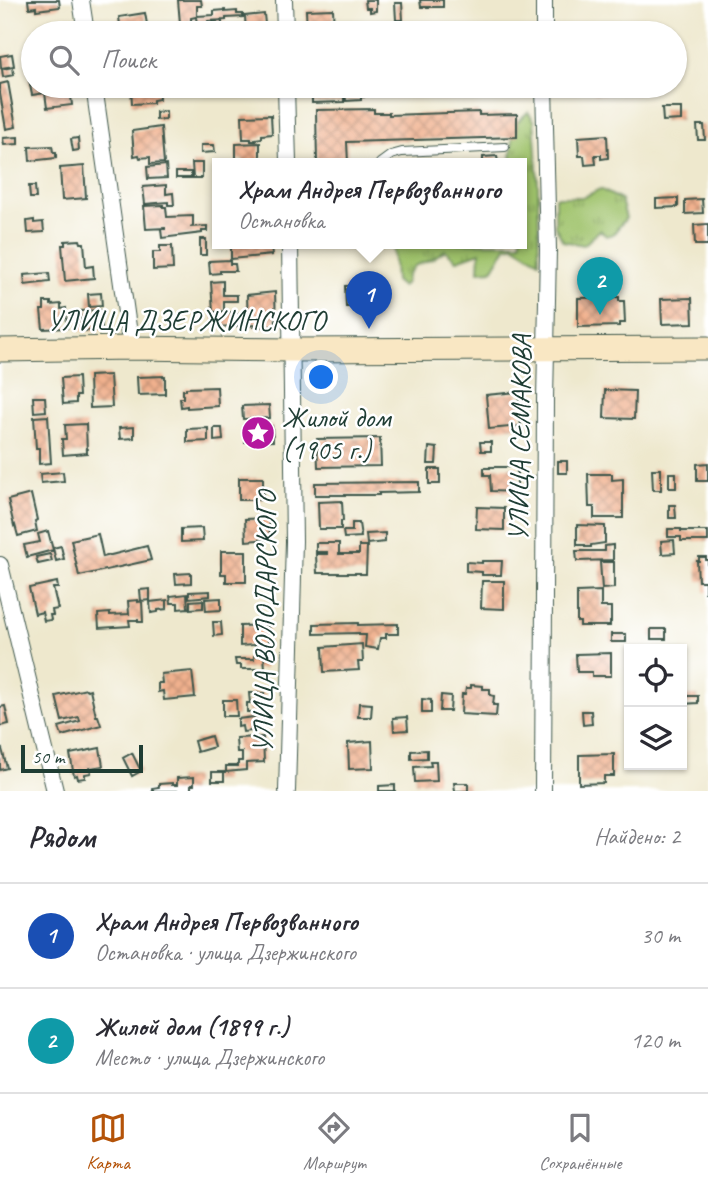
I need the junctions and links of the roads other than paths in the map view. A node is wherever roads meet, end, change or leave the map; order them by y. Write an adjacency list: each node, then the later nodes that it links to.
1 (81, 0): 4 (street)
2 (284, 0): 5 (street)
3 (544, 0): 6 (street)
4 (84, 21)
5 (285, 21)
6 (544, 21)
7 (95, 98): 14 (street)
8 (286, 98): 11 (street)
9 (544, 98): 16 (street, УЛИЦА СЕМАКОВА)
10 (505, 147): 12 (lane)
11 (288, 158)
12 (387, 158)
13 (290, 249): 18 (street, УЛИЦА ВОЛОДАРСКОГО)
14 (131, 348): 17 (main road, УЛИЦА ДЗЕРЖИНСКОГО); 18 (main road, УЛИЦА ДЗЕРЖИНСКОГО)
15 (708, 348): 16 (main road, УЛИЦА ДЗЕРЖИНСКОГО)
16 (546, 349): 18 (main road, УЛИЦА ДЗЕРЖИНСКОГО); 22 (street, УЛИЦА СЕМАКОВА)
17 (0, 350)
18 (292, 350): 21 (street, УЛИЦА ВОЛОДАРСКОГО)
19 (0, 565): 20 (street)
20 (55, 791)
21 (287, 791)
22 (544, 791)

